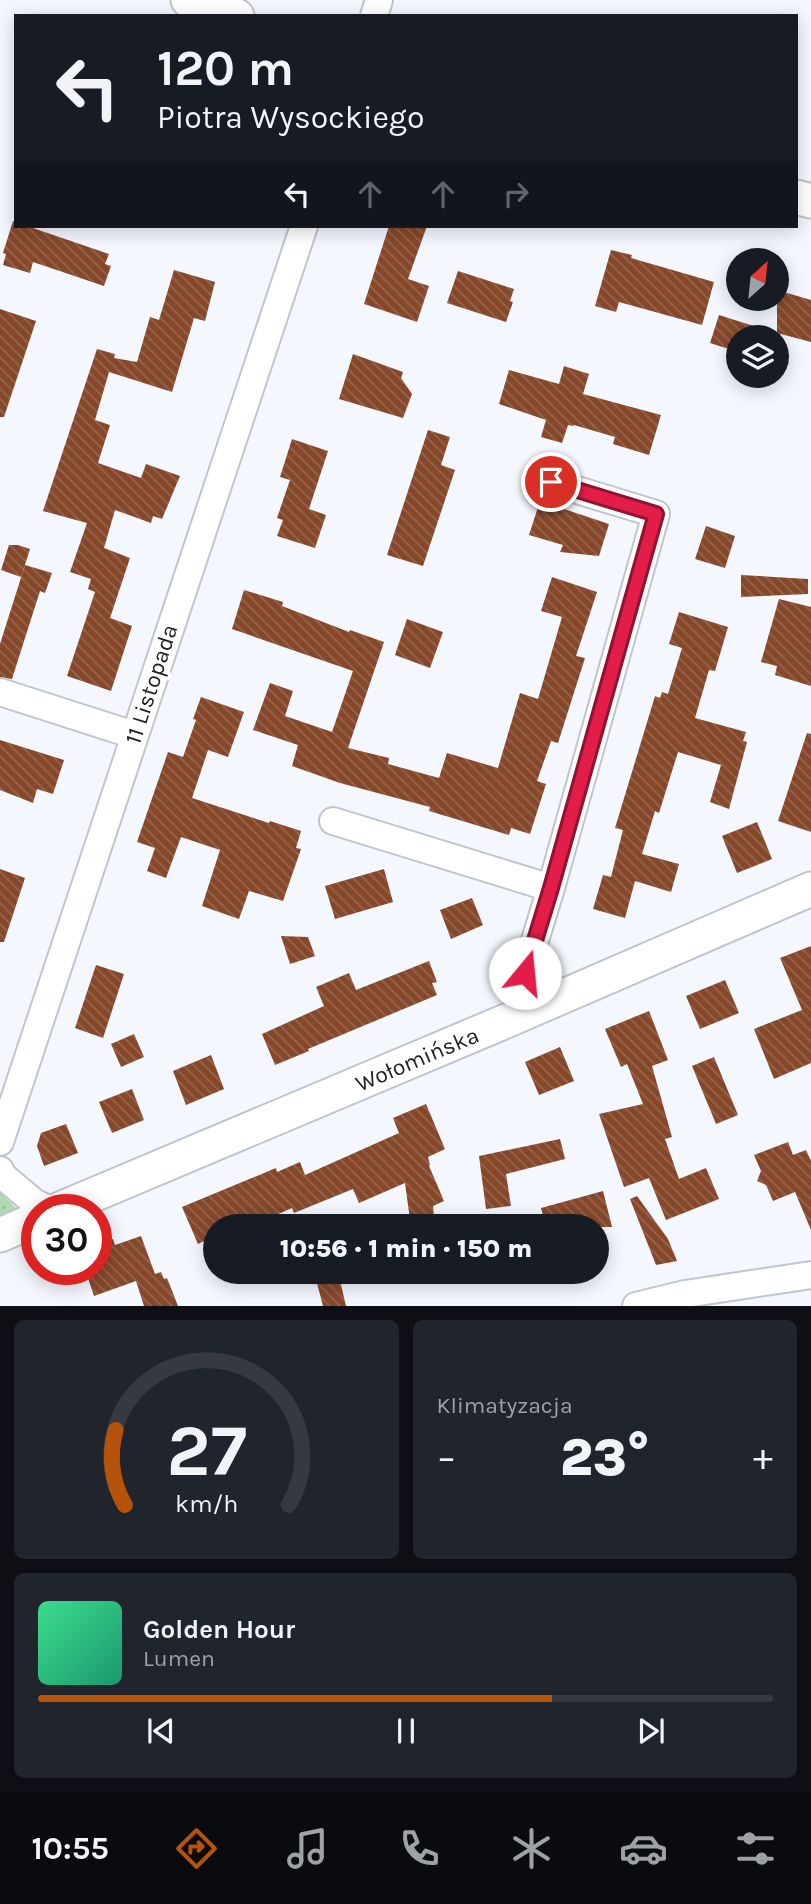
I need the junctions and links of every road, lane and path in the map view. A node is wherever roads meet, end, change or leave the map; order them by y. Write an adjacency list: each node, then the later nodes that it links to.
1 (188, 0): 2 (street)
2 (231, 14)
3 (303, 228): 6 (street, 11 Listopada)
4 (551, 482): 8 (street)
5 (0, 692): 6 (street)
6 (134, 735): 11 (street, 11 Listopada)
7 (333, 821): 8 (street)
8 (551, 888): 10 (street)
9 (811, 889): 10 (street, Wołomińska)
10 (541, 1006): 15 (street, Wołomińska)
11 (9, 1084): 12 (street, 11 Listopada)
12 (0, 1142)
13 (0, 1170): 14 (street)
14 (24, 1194)
15 (96, 1194)
16 (21, 1226): 17 (street)
17 (0, 1235)
18 (811, 1275): 19 (street)
19 (636, 1306)

